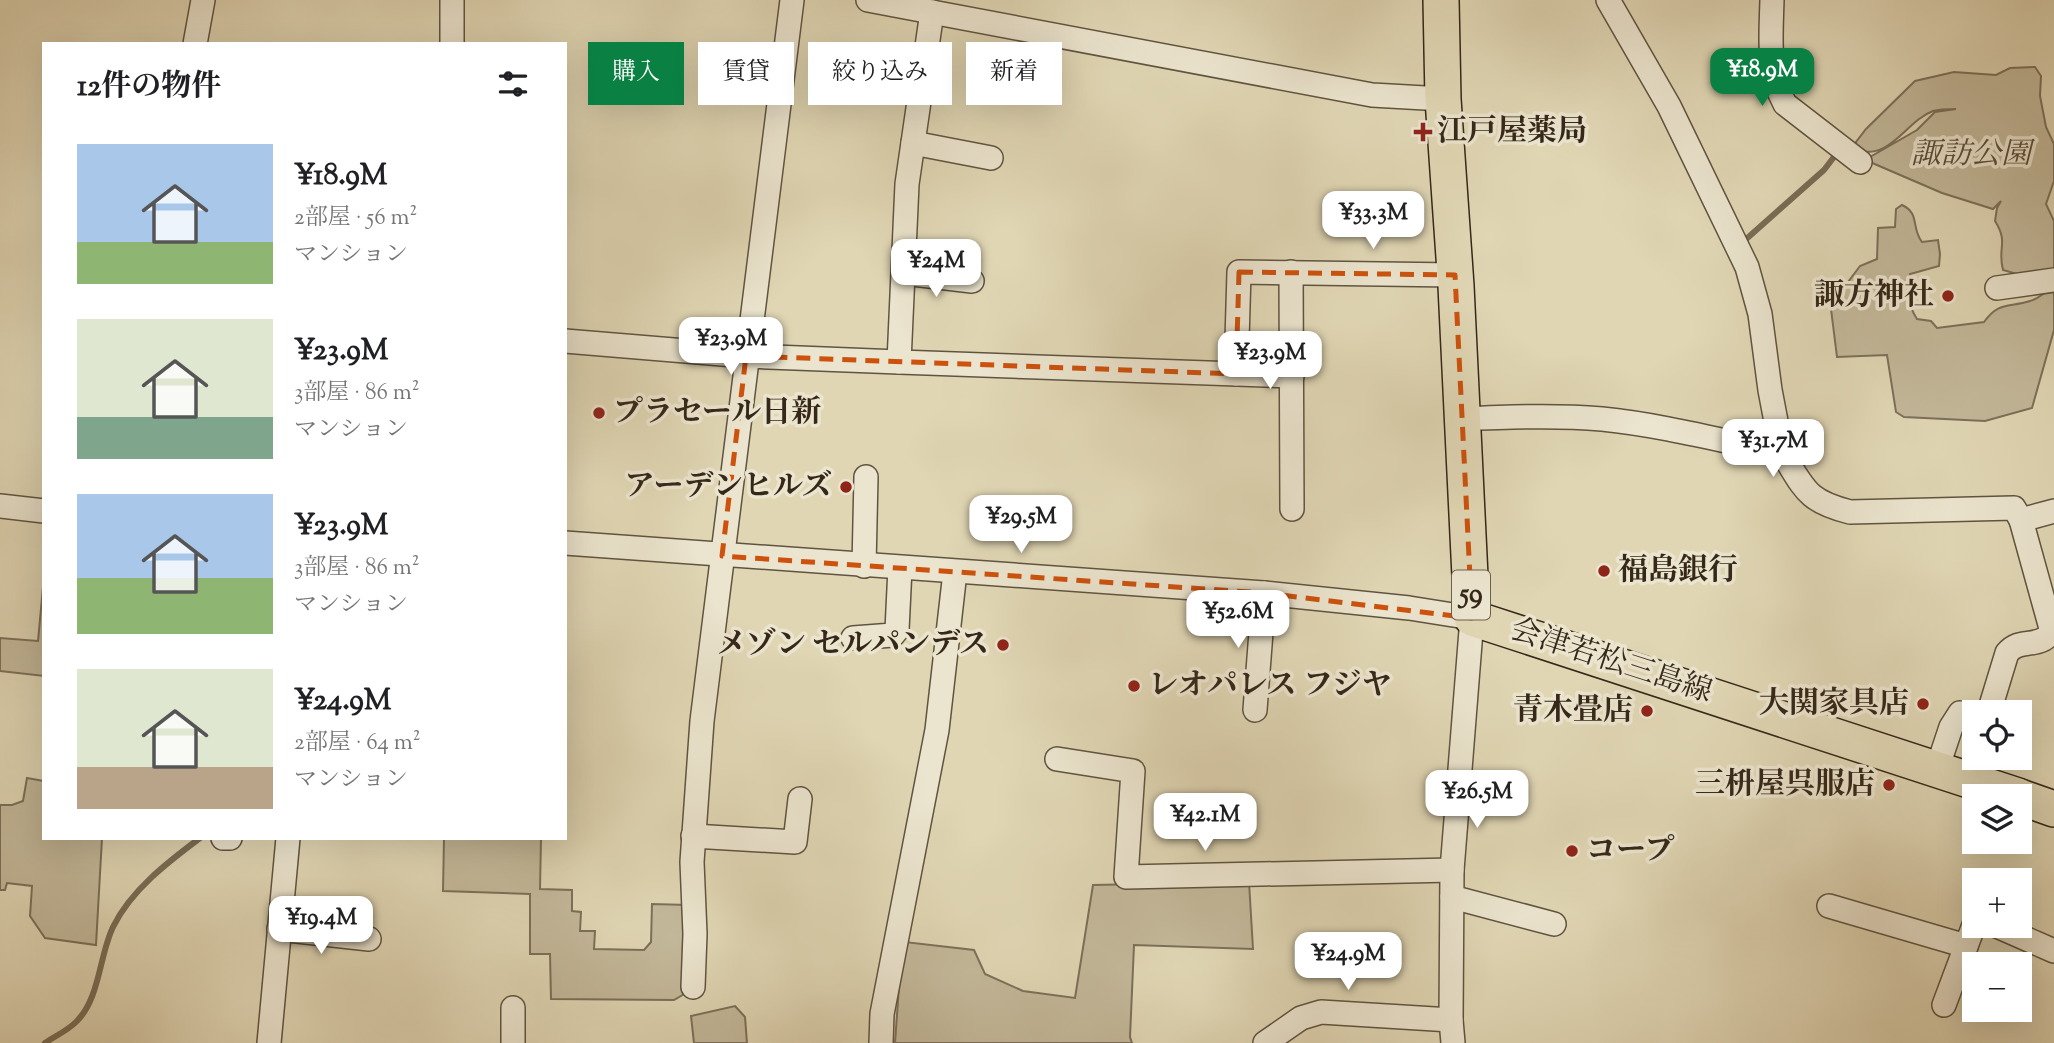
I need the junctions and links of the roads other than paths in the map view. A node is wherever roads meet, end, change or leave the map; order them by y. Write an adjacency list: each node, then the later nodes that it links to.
1 (203, 0): 9 (street)
2 (452, 0): 10 (street)
3 (792, 0): 22 (street)
4 (868, 0): 8 (street)
5 (1441, 0): 11 (main road, 会津若松三島線 / 59)
6 (1608, 0): 27 (street)
7 (1772, 0): 14 (street)
8 (923, 7): 11 (street); 12 (street)
9 (195, 42)
10 (452, 42)
11 (1443, 99): 17 (main road, 会津若松三島線 / 59)
12 (913, 143): 13 (street); 16 (street)
13 (991, 158)
14 (1860, 162)
15 (1291, 272): 17 (street); 24 (street); 25 (street)
16 (904, 273): 19 (street); 23 (street)
17 (1455, 275): 26 (main road, 会津若松三島線 / 59)
18 (2054, 280): 20 (street)
19 (972, 281)
20 (1997, 288)
21 (567, 341): 22 (street)
22 (746, 356): 23 (street); 35 (street)
23 (900, 362): 24 (street)
24 (1236, 374): 25 (street)
25 (1292, 376): 30 (street)
26 (1461, 419): 27 (street); 40 (main road, 会津若松三島線 / 59)
27 (1783, 453): 33 (street)
28 (866, 477): 36 (street)
29 (0, 506): 32 (street)
30 (1293, 509)
31 (2054, 510): 33 (street)
32 (42, 511)
33 (2021, 520): 42 (street)
34 (567, 543): 35 (street)
35 (722, 556): 36 (street); 51 (street)
36 (864, 566): 37 (street)
37 (900, 568): 38 (street); 41 (street)
38 (955, 572): 39 (street); 69 (street)
39 (1264, 593): 40 (street); 43 (street)
40 (1472, 618): 46 (main road, 会津若松三島線 / 59); 53 (street)
41 (853, 638)
42 (1993, 700)
43 (1255, 710)
44 (1962, 713): 46 (street)
45 (1057, 760): 53 (street)
46 (1937, 769): 47 (main road, 会津若松三島線 / 59)
47 (1981, 784)
48 (800, 799): 51 (street)
49 (2032, 801): 50 (main road, 会津若松三島線 / 59)
50 (2054, 809)
51 (694, 836): 63 (street)
52 (288, 840): 57 (street)
53 (1452, 870): 54 (street)
54 (1452, 897): 56 (street); 66 (street)
55 (1829, 906): 61 (street)
56 (1554, 924)
57 (279, 929): 60 (street); 67 (street)
58 (1969, 938): 61 (street)
59 (2024, 938): 62 (street)
60 (369, 939)
61 (1966, 946): 64 (street)
62 (2054, 951)
63 (693, 987)
64 (1944, 1005)
65 (513, 1008): 68 (street)
66 (1452, 1032): 70 (street)
67 (269, 1043)
68 (513, 1043)
69 (881, 1043)
70 (1265, 1043)

